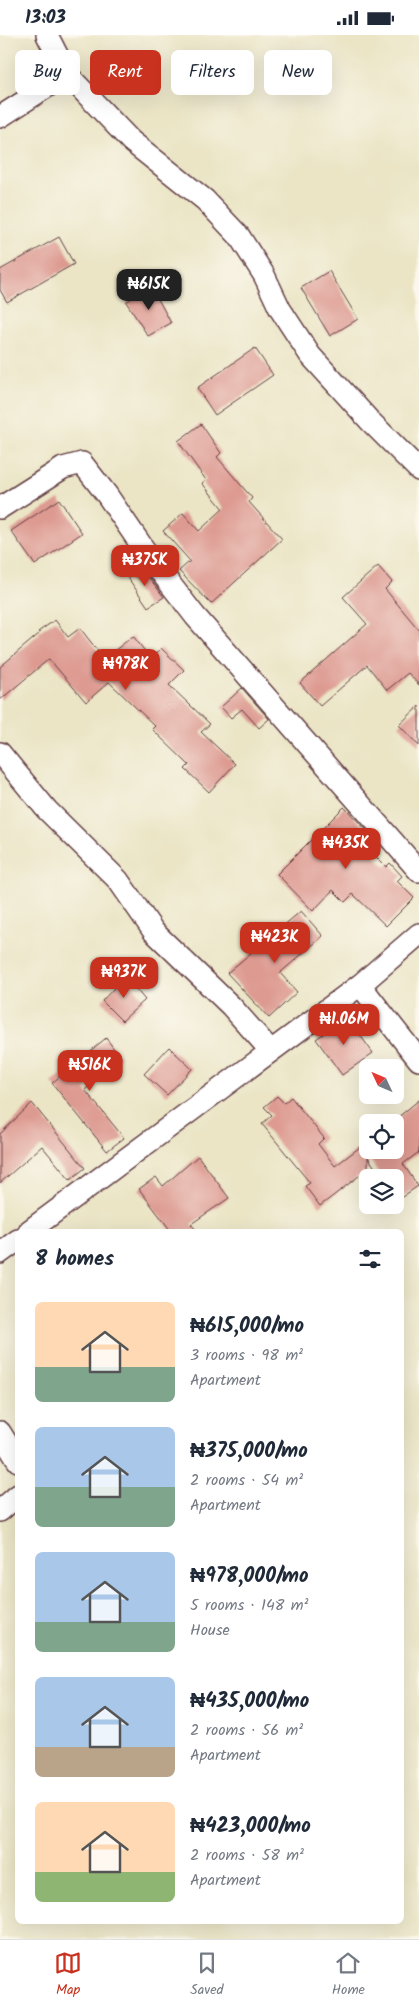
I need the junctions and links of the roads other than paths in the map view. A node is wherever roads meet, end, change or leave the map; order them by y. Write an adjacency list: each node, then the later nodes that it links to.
1 (46, 35): 2 (street)
2 (54, 50)
3 (80, 88): 6 (street)
4 (34, 95): 5 (street)
5 (0, 117)
6 (419, 470)
7 (0, 508): 9 (street)
8 (0, 753): 12 (street)
9 (419, 871)
10 (419, 934): 11 (street)
11 (360, 985): 12 (street); 13 (street)
12 (270, 1050): 14 (street)
13 (419, 1060)
14 (32, 1229)
15 (15, 1242): 16 (street)
16 (0, 1253)
17 (0, 1433): 18 (street)
18 (15, 1456)
19 (15, 1498): 20 (street)
20 (0, 1511)

